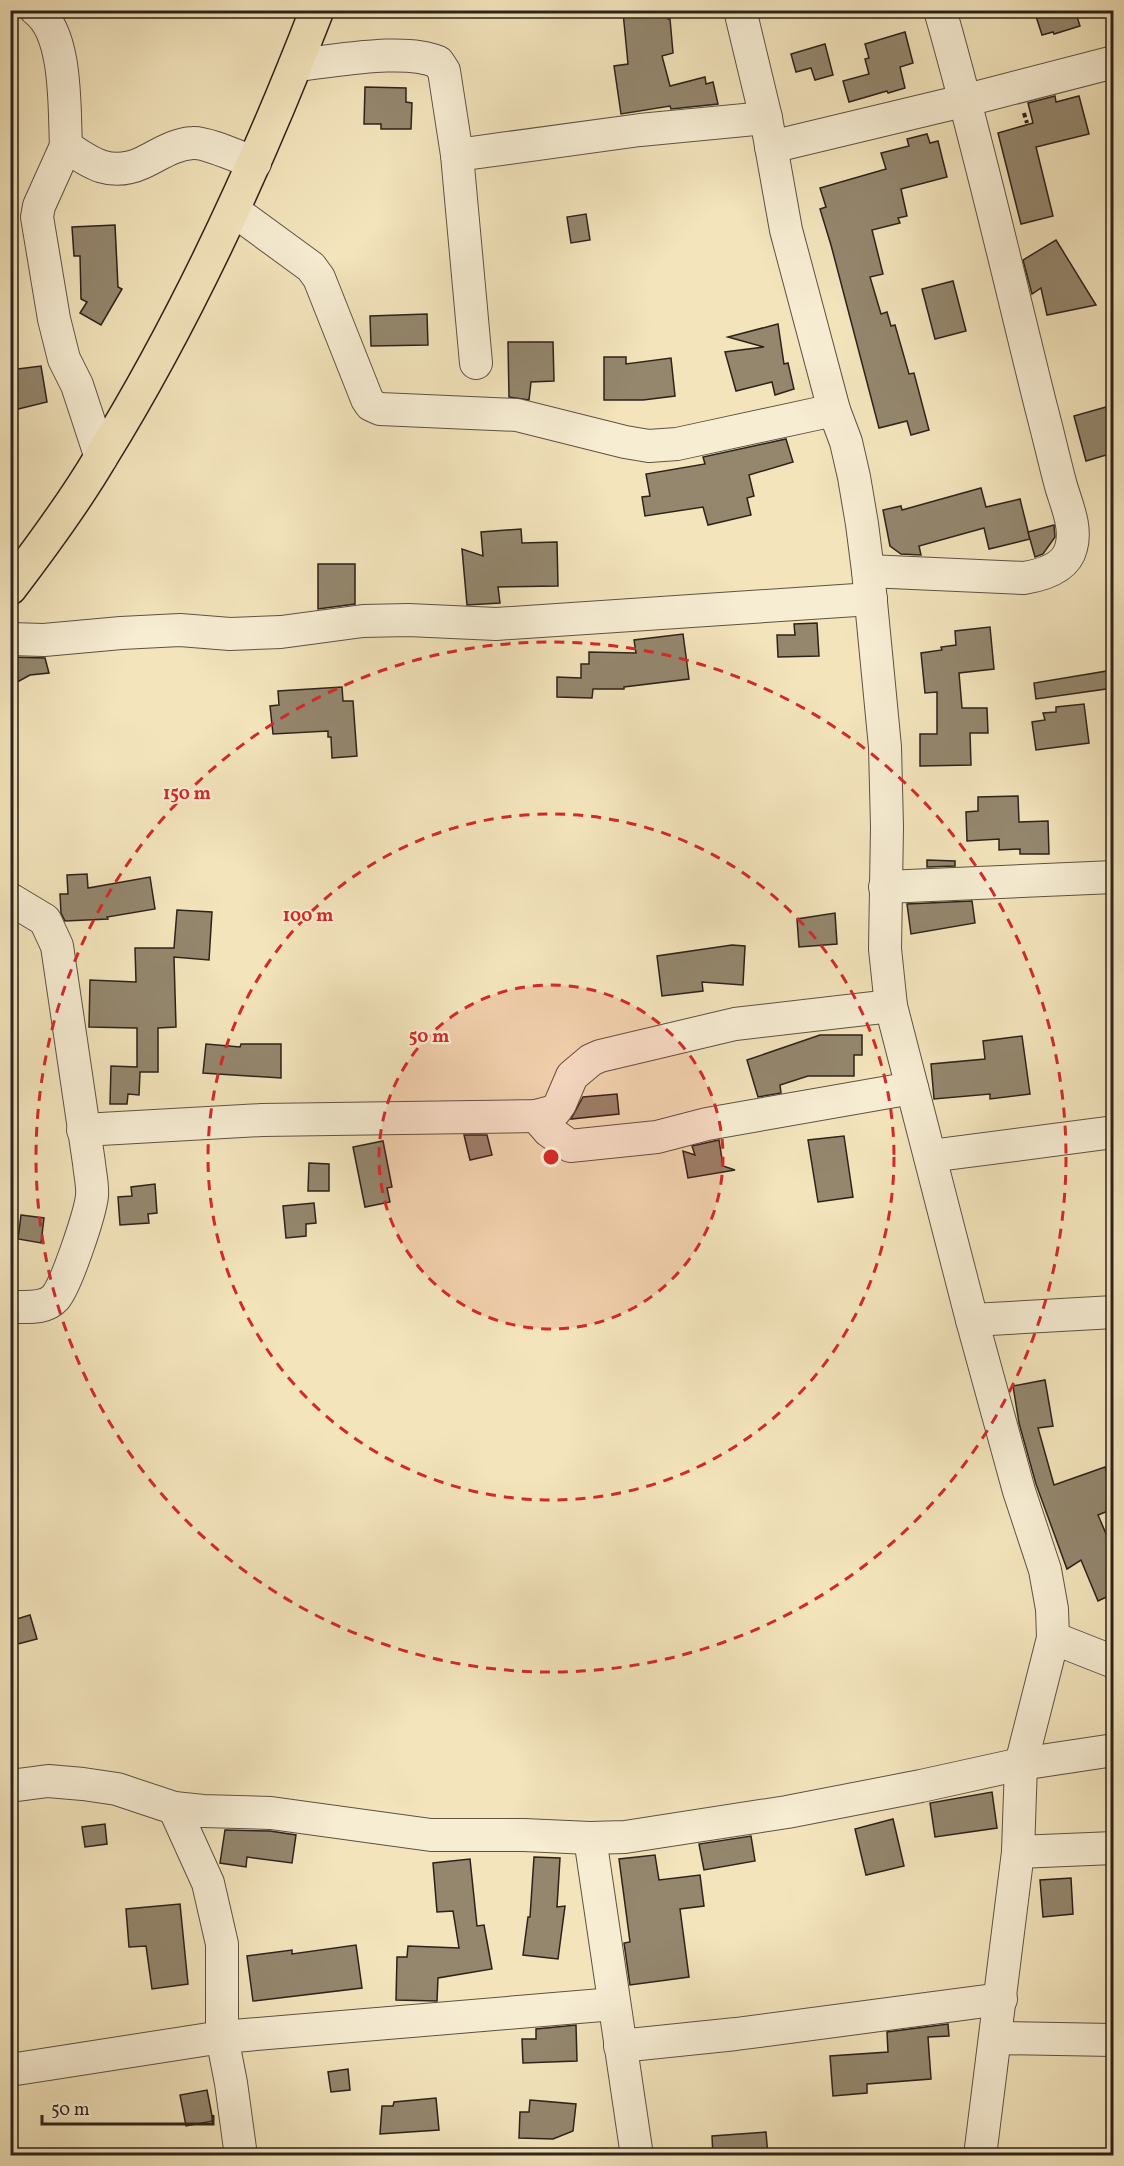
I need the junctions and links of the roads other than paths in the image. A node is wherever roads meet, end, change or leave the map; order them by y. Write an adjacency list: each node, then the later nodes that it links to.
1 (36, 10): 9 (street)
2 (317, 10): 6 (main road)
3 (740, 10): 8 (street)
4 (940, 10): 7 (street)
5 (1113, 62): 7 (street)
6 (295, 65): 10 (street); 11 (main road)
7 (966, 100): 8 (street); 16 (street)
8 (768, 133): 10 (street); 14 (street)
9 (66, 146): 11 (street); 15 (street)
10 (457, 155): 13 (street)
11 (255, 163): 12 (main road)
12 (233, 210): 14 (street); 15 (main road)
13 (476, 363)
14 (834, 410): 16 (street)
15 (101, 458): 17 (main road)
16 (870, 585): 18 (street); 20 (street)
17 (10, 588)
18 (10, 639)
19 (1113, 877): 20 (street)
20 (885, 887): 22 (street)
21 (10, 899): 25 (street)
22 (891, 1006): 23 (street); 24 (street)
23 (912, 1088): 24 (street); 27 (street)
24 (536, 1116): 25 (street)
25 (83, 1130): 28 (street)
26 (1113, 1132): 27 (street)
27 (930, 1156): 30 (street)
28 (19, 1307)
29 (1113, 1312): 30 (street)
30 (972, 1320): 31 (street)
31 (1053, 1638): 32 (street); 34 (street)
32 (1113, 1662)
33 (1113, 1750): 34 (street)
34 (1022, 1764): 37 (street); 39 (street)
35 (10, 1786): 36 (street)
36 (174, 1808): 37 (street); 42 (street)
37 (590, 1838): 41 (street)
38 (1113, 1848): 39 (street)
39 (1018, 1852): 40 (street)
40 (1001, 1998): 43 (street); 45 (street)
41 (614, 2004): 42 (street); 45 (street)
42 (222, 2037): 46 (street); 47 (street)
43 (996, 2038): 44 (street); 49 (street)
44 (1113, 2040)
45 (620, 2046): 48 (street)
46 (10, 2070)
47 (241, 2156)
48 (637, 2156)
49 (980, 2156)

